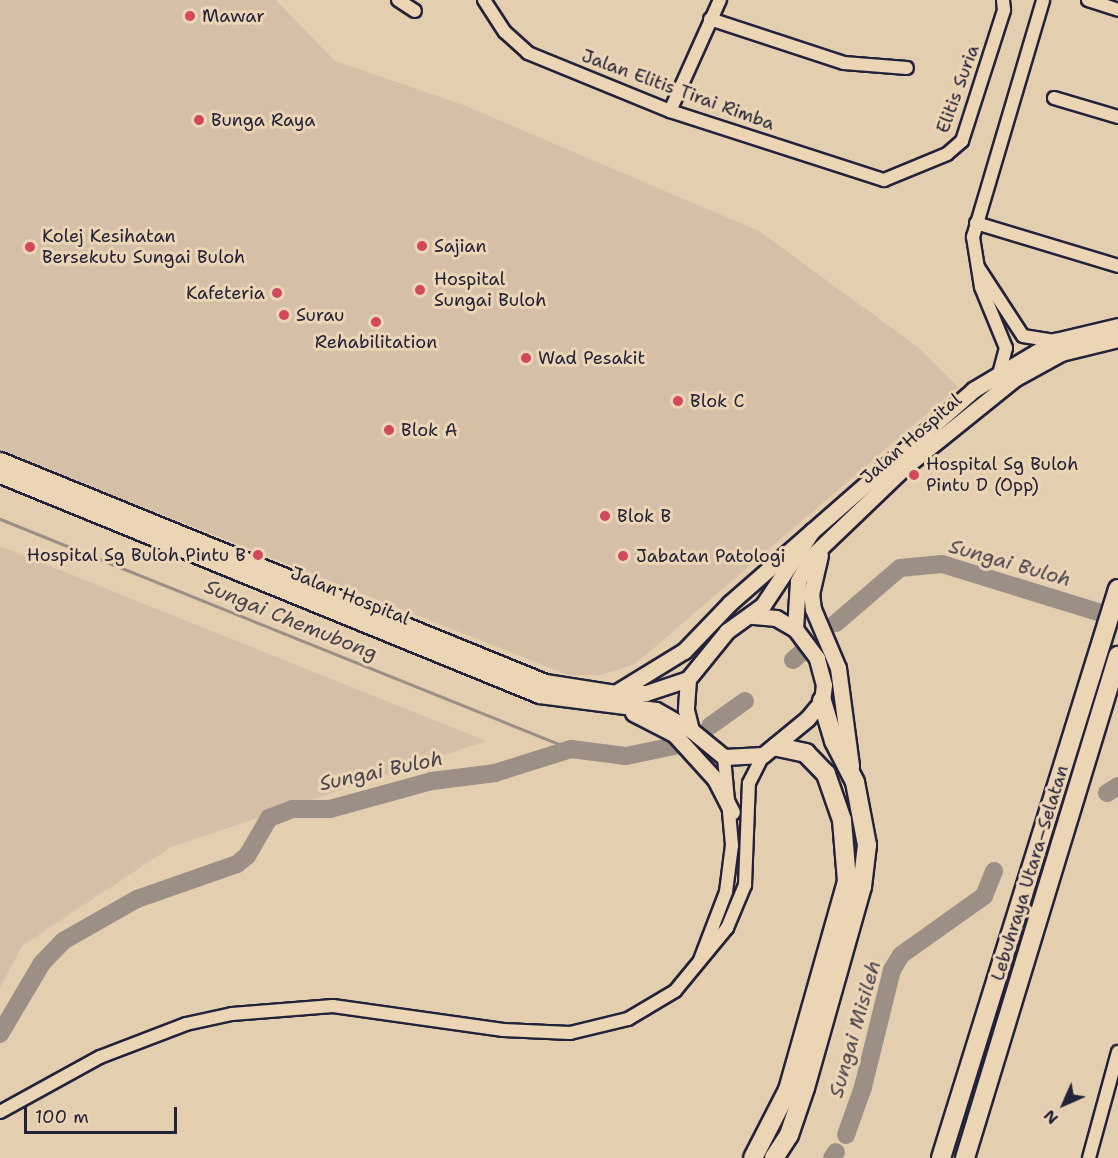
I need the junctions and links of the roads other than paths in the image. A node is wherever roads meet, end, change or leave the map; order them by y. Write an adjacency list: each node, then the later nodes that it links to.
1 (399, 0): 8 (street)
2 (484, 0): 12 (street, Jalan Elitis Tirai Rimba)
3 (720, 0): 9 (street)
4 (1003, 0): 14 (street, Elitis Suria)
5 (1043, 0): 15 (street)
6 (1088, 0): 7 (street)
7 (1118, 10)
8 (415, 11)
9 (710, 19): 10 (street); 12 (street)
10 (907, 68)
11 (1054, 98): 13 (street)
12 (670, 111): 14 (street, Jalan Elitis Tirai Rimba)
13 (1118, 117)
14 (884, 180)
15 (975, 223): 16 (street); 17 (street)
16 (977, 266): 20 (street); 21 (street)
17 (1118, 266)
18 (1118, 326): 20 (main road, Jalan Hospital)
19 (1118, 339): 25 (main road, Jalan Hospital)
20 (1055, 341): 21 (main road, Jalan Hospital)
21 (999, 374): 24 (main road, Jalan Hospital)
22 (0, 460): 33 (main road, Jalan Hospital)
23 (0, 475): 33 (main road, Jalan Hospital)
24 (812, 531): 27 (main road, Jalan Hospital); 28 (main road, Jalan Hospital)
25 (825, 544): 29 (main road, Jalan Hospital); 38 (main road)
26 (1118, 589): 45 (highway, Lebuhraya Utara–Selatan)
27 (751, 615): 29 (main road); 31 (main road, Jalan Hospital)
28 (715, 619): 31 (main road); 33 (main road, Jalan Hospital)
29 (795, 629): 34 (main road)
30 (1116, 662): 46 (highway, Lebuhraya Utara–Selatan)
31 (698, 664): 32 (main road, Jalan Hospital)
32 (688, 679): 33 (main road, Jalan Hospital); 35 (main road)
33 (613, 699): 35 (main road, Jalan Hospital); 39 (main road)
34 (822, 701): 36 (main road); 38 (highway)
35 (691, 730): 37 (main road)
36 (770, 751): 37 (main road); 40 (street); 43 (highway)
37 (724, 758): 39 (street)
38 (855, 782): 44 (highway)
39 (732, 812): 40 (street)
40 (697, 967): 42 (street)
41 (1118, 1052): 47 (street)
42 (0, 1112)
43 (753, 1158)
44 (774, 1158)
45 (940, 1158)
46 (965, 1158)
47 (1089, 1158)

